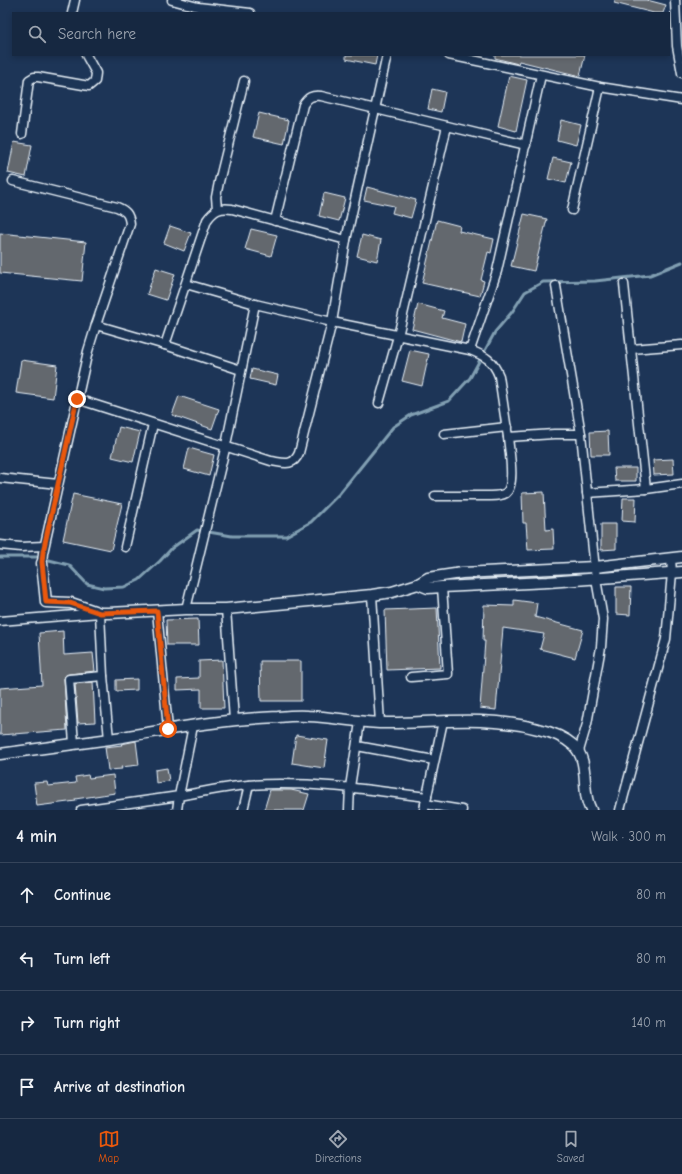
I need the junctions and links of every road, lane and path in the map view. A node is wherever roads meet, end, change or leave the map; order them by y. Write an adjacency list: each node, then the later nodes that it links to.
1 (75, 0): 5 (street)
2 (172, 0): 4 (street)
3 (675, 0): 10 (street)
4 (190, 3): 6 (street)
5 (72, 12)
6 (244, 12)
7 (87, 56): 17 (street)
8 (387, 56): 15 (street)
9 (454, 56): 11 (street)
10 (682, 73)
11 (541, 75): 13 (street); 18 (street)
12 (244, 81): 20 (street)
13 (600, 87): 14 (street); 21 (street)
14 (682, 100)
15 (375, 108): 16 (street); 22 (street); 23 (street)
16 (447, 126): 18 (street); 30 (street)
17 (22, 134)
18 (526, 145): 34 (street)
19 (13, 181): 29 (street)
20 (217, 209): 22 (street); 24 (street)
21 (572, 210)
22 (275, 221): 23 (street)
23 (346, 240): 28 (street)
24 (186, 284): 27 (street); 31 (street)
25 (624, 284): 33 (street)
26 (556, 286): 41 (street)
27 (255, 304): 28 (street); 35 (street)
28 (332, 322): 30 (street); 43 (street)
29 (96, 325): 31 (street); 36 (street)
30 (398, 336): 34 (street); 37 (street)
31 (165, 345): 35 (street)
32 (682, 345): 33 (street)
33 (631, 349): 47 (street)
34 (472, 350): 39 (street)
35 (242, 370): 43 (street)
36 (77, 399): 38 (street); 45 (street)
37 (379, 403)
38 (153, 424): 43 (street); 51 (street)
39 (507, 427): 40 (street); 42 (street)
40 (444, 434)
41 (581, 434): 42 (street); 48 (street)
42 (508, 437): 49 (street)
43 (226, 446): 61 (street)
44 (0, 478): 45 (street)
45 (58, 484): 52 (street)
46 (682, 484): 47 (street)
47 (646, 489): 48 (street)
48 (587, 493): 55 (street)
49 (435, 496)
50 (0, 545): 52 (street)
51 (125, 547)
52 (43, 554): 64 (street)
53 (682, 557): 54 (street)
54 (671, 558): 55 (street); 56 (street)
55 (595, 567): 57 (street); 58 (street)
56 (677, 573): 57 (street); 91 (street)
57 (596, 579): 59 (street); 77 (street)
58 (418, 584): 59 (street); 60 (street)
59 (442, 587): 67 (street)
60 (372, 595): 62 (street); 71 (street)
61 (186, 609): 62 (street); 63 (street)
62 (226, 609): 68 (street)
63 (157, 611): 64 (street); 73 (street)
64 (100, 613): 65 (street); 66 (street)
65 (0, 621)
66 (103, 676): 74 (street); 75 (street)
67 (411, 677)
68 (234, 720): 70 (street); 72 (street)
69 (442, 721): 71 (street); 77 (street); 79 (street)
70 (360, 722): 71 (street); 76 (street)
71 (380, 723)
72 (193, 726): 73 (street); 82 (street)
73 (168, 729): 74 (street)
74 (109, 739): 75 (street)
75 (74, 744): 78 (street)
76 (357, 746): 79 (street); 81 (street)
77 (579, 751): 90 (street)
78 (0, 754)
79 (434, 760): 83 (street)
80 (249, 785): 81 (street); 82 (street); 87 (street)
81 (350, 787): 83 (street); 88 (street)
82 (179, 796): 84 (street); 86 (street)
83 (425, 804): 89 (street)
84 (105, 808): 85 (street)
85 (81, 810)
86 (177, 810)
87 (243, 810)
88 (349, 810)
89 (462, 810)
90 (591, 810)
91 (620, 810)

